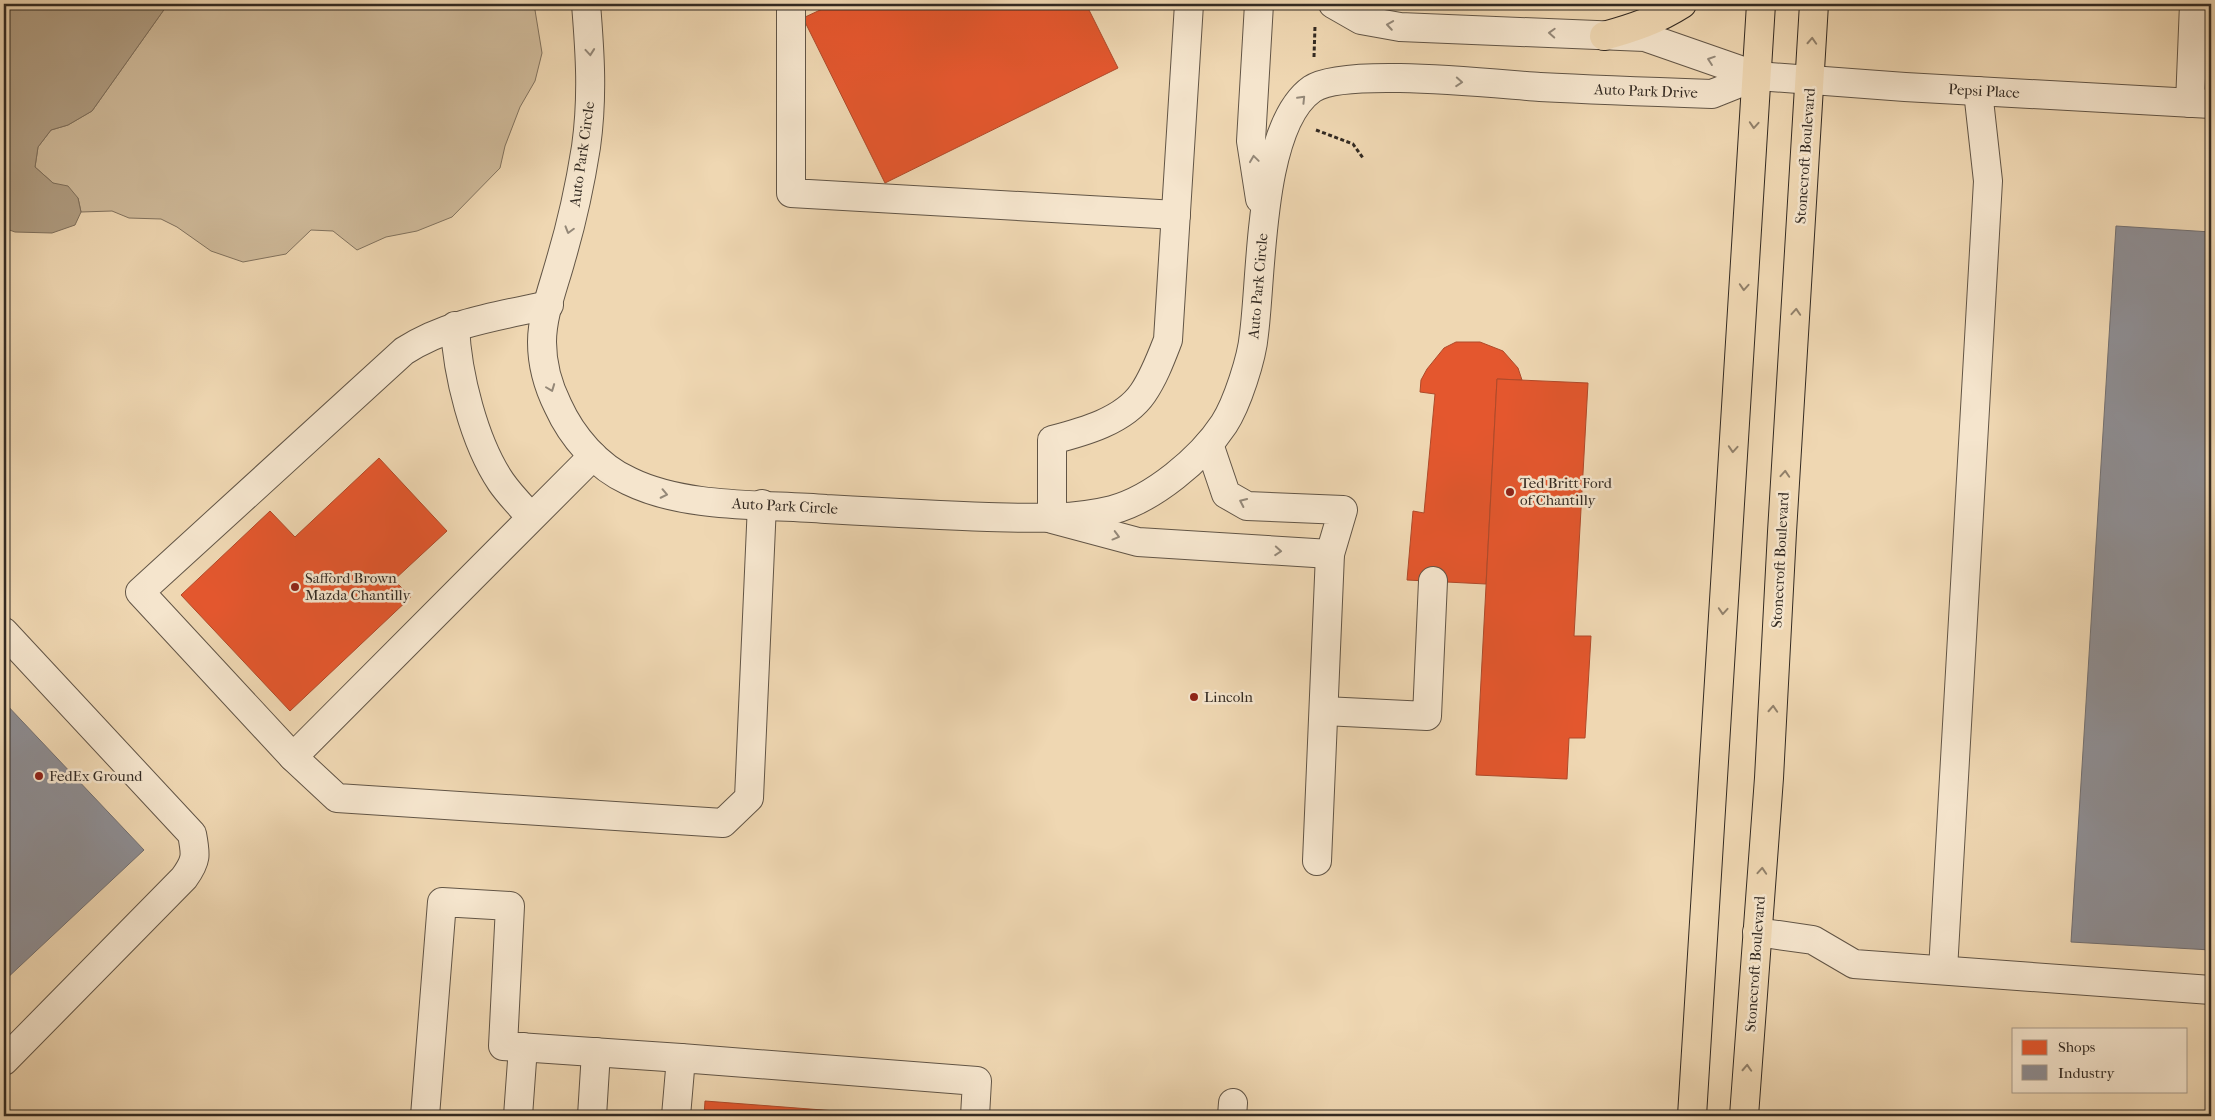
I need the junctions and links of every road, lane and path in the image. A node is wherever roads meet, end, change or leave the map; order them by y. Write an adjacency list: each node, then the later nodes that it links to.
1 (586, 4): 18 (street, Auto Park Circle, one-way to 18)
2 (791, 4): 16 (street)
3 (1189, 4): 16 (street)
4 (1260, 4): 17 (street, Auto Park Circle, one-way to 4)
5 (1333, 4): 10 (street, one-way to 5)
6 (1682, 4): 10 (main road)
7 (1761, 4): 11 (main road)
8 (1814, 4): 12 (main road, Stonecroft Boulevard, one-way to 8)
9 (2194, 4): 14 (street)
10 (1604, 36): 11 (street, one-way to 10)
11 (1757, 76): 12 (street, Pepsi Place); 15 (street, Auto Park Drive, one-way to 11); 43 (main road, one-way to 43)
12 (1810, 79): 13 (street, Pepsi Place); 31 (main road, Stonecroft Boulevard, one-way to 12)
13 (1978, 91): 14 (street, Pepsi Place); 32 (street)
14 (2200, 103)
15 (1278, 141): 17 (street, Auto Park Circle)
16 (1176, 215): 24 (street)
17 (1263, 225): 20 (street, Auto Park Circle)
18 (548, 305): 19 (street); 21 (street, Auto Park Circle, one-way to 21)
19 (454, 326): 23 (street); 29 (street)
20 (1209, 444): 24 (street, Auto Park Circle); 25 (street, one-way to 20)
21 (593, 456): 22 (street, Auto Park Circle, one-way to 22); 23 (street)
22 (762, 504): 24 (street, Auto Park Circle); 29 (street)
23 (531, 517): 29 (street)
24 (1052, 518): 25 (street, one-way to 25)
25 (1330, 554): 28 (street)
26 (1433, 582): 28 (street)
27 (4, 632): 37 (street)
28 (1324, 711): 30 (street)
29 (293, 757)
30 (1317, 861)
31 (1757, 932): 32 (street); 44 (main road, Stonecroft Boulevard, one-way to 31)
32 (1943, 970): 33 (street)
33 (2211, 990)
34 (524, 1047): 35 (street); 38 (street); 39 (street)
35 (596, 1052): 36 (street); 40 (street)
36 (681, 1058): 41 (street); 42 (street)
37 (4, 1061)
38 (425, 1116)
39 (518, 1116)
40 (592, 1116)
41 (676, 1116)
42 (975, 1116)
43 (1692, 1116)
44 (1744, 1116)

